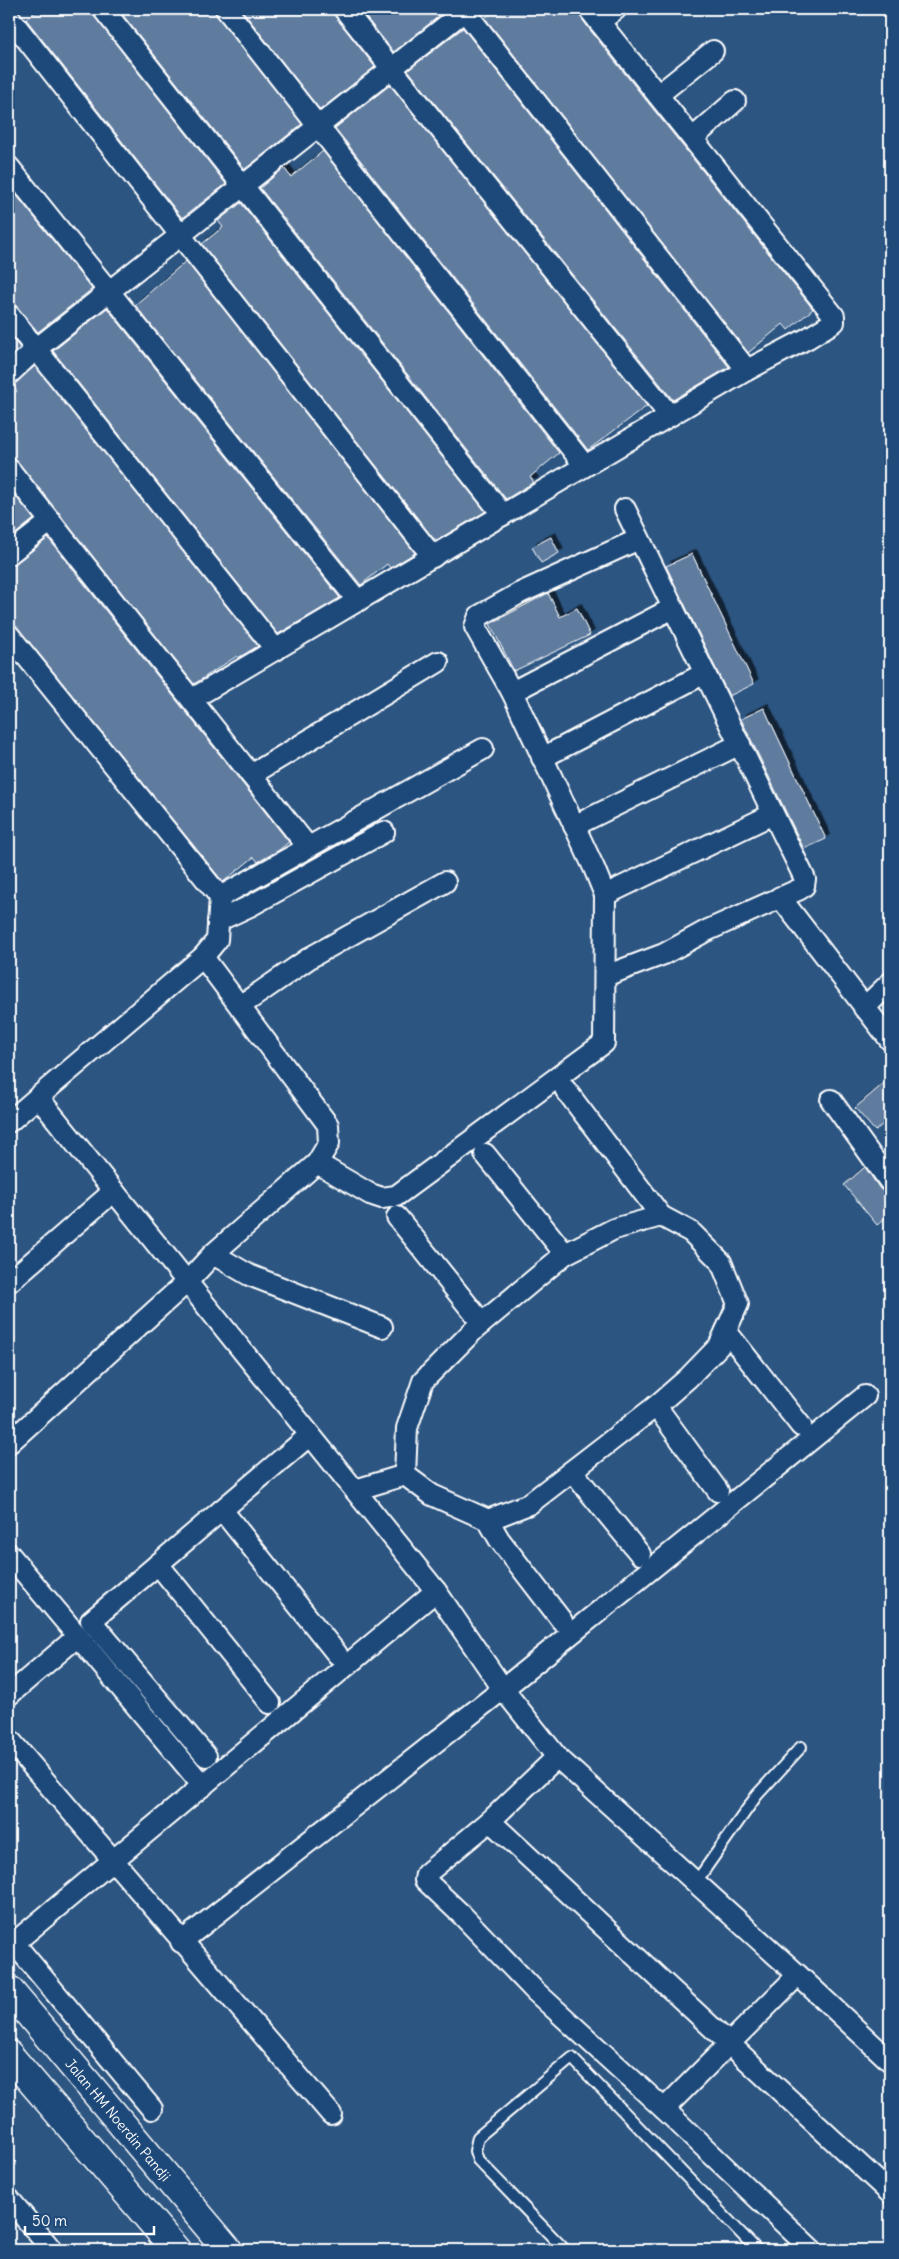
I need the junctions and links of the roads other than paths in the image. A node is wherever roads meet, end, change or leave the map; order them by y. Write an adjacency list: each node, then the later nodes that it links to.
1 (19, 9): 8 (street)
2 (103, 9): 16 (street)
3 (226, 9): 13 (street)
4 (344, 9): 10 (street)
5 (465, 9): 10 (street); 21 (street)
6 (616, 9): 7 (street)
7 (594, 15): 11 (street)
8 (9, 17): 17 (street)
9 (713, 51): 11 (street)
10 (392, 68): 13 (street); 23 (street)
11 (658, 95): 14 (street)
12 (736, 101): 14 (street)
13 (318, 126): 16 (street); 24 (street)
14 (693, 138): 21 (street)
15 (9, 167): 18 (street)
16 (243, 186): 17 (street); 27 (street)
17 (181, 235): 18 (street); 31 (street)
18 (109, 291): 20 (street); 32 (street)
19 (9, 315): 20 (street)
20 (36, 349): 22 (street); 35 (street)
21 (748, 370): 23 (street)
22 (9, 374)
23 (670, 416): 24 (street)
24 (585, 466): 27 (street)
25 (9, 469): 28 (street)
26 (624, 509): 29 (street)
27 (503, 515): 31 (street)
28 (51, 521): 30 (street); 39 (street)
29 (640, 540): 33 (street); 38 (street)
30 (9, 554)
31 (433, 556): 32 (street)
32 (358, 601): 35 (street)
33 (673, 608): 37 (street); 38 (street)
34 (9, 635): 50 (street)
35 (276, 650): 39 (street)
36 (438, 662): 43 (street)
37 (705, 673): 40 (street); 42 (street)
38 (512, 692): 42 (street)
39 (192, 700): 43 (street)
40 (740, 744): 44 (street); 45 (street)
41 (483, 749): 47 (street)
42 (542, 758): 45 (street)
43 (251, 775): 47 (street)
44 (774, 814): 49 (street); 51 (street)
45 (574, 826): 49 (street)
46 (384, 832): 52 (street)
47 (308, 847): 50 (street)
48 (444, 882): 56 (street)
49 (605, 895): 54 (street)
50 (220, 897): 52 (street)
51 (780, 897): 54 (street); 57 (street)
52 (218, 920): 53 (street)
53 (203, 956): 56 (street); 60 (street)
54 (606, 976): 64 (street)
55 (890, 983): 57 (street)
56 (240, 1006): 64 (street)
57 (864, 1008): 58 (street)
58 (890, 1040)
59 (565, 1089): 67 (street)
60 (38, 1097): 62 (street); 66 (street)
61 (831, 1100): 65 (street)
62 (9, 1122)
63 (485, 1154): 70 (street)
64 (317, 1163): 69 (street)
65 (890, 1182)
66 (114, 1191): 71 (street); 72 (street)
67 (661, 1216): 70 (street); 75 (street)
68 (397, 1217): 73 (street)
69 (213, 1254): 71 (street); 74 (street)
70 (565, 1254): 73 (street)
71 (188, 1281): 79 (street); 80 (street)
72 (9, 1282)
73 (482, 1323): 82 (street)
74 (382, 1327)
75 (726, 1331): 77 (street); 78 (street)
76 (865, 1396): 94 (street)
77 (656, 1406): 81 (street); 84 (street)
78 (801, 1426)
79 (310, 1435): 83 (street); 85 (street)
80 (9, 1443)
81 (572, 1471): 86 (street); 88 (street)
82 (404, 1475): 83 (street); 86 (street)
83 (356, 1490): 90 (street)
84 (718, 1491)
85 (222, 1510): 89 (street); 93 (street)
86 (488, 1520): 91 (street)
87 (9, 1554): 92 (street)
88 (640, 1554)
89 (158, 1564): 96 (street); 99 (street)
90 (436, 1590): 94 (street); 101 (street)
91 (562, 1621)
92 (78, 1636): 95 (street); 101 (street)
93 (337, 1654)
94 (502, 1689): 100 (street); 106 (street)
95 (9, 1695)
96 (270, 1703)
97 (9, 1739): 103 (street)
98 (801, 1747): 104 (lane)
99 (206, 1756)
100 (557, 1757): 102 (street); 104 (street)
101 (203, 1786): 103 (street)
102 (490, 1821): 109 (street); 112 (street)
103 (112, 1861): 105 (street); 106 (street)
104 (696, 1882): 107 (street)
105 (12, 1940): 114 (street)
106 (181, 1942): 113 (street)
107 (798, 1975): 109 (street); 111 (street)
108 (9, 1990): 114 (main road, Jalan HM Noerdin Pandji)
109 (729, 2043): 112 (street); 115 (street)
110 (9, 2055): 118 (main road)
111 (890, 2061)
112 (664, 2109): 122 (street)
113 (331, 2114)
114 (114, 2116): 119 (main road, Jalan HM Noerdin Pandji)
115 (890, 2193)
116 (9, 2199): 117 (street)
117 (52, 2250)
118 (176, 2250)
119 (228, 2250)
120 (565, 2250): 121 (lane)
121 (757, 2250)
122 (812, 2250)

